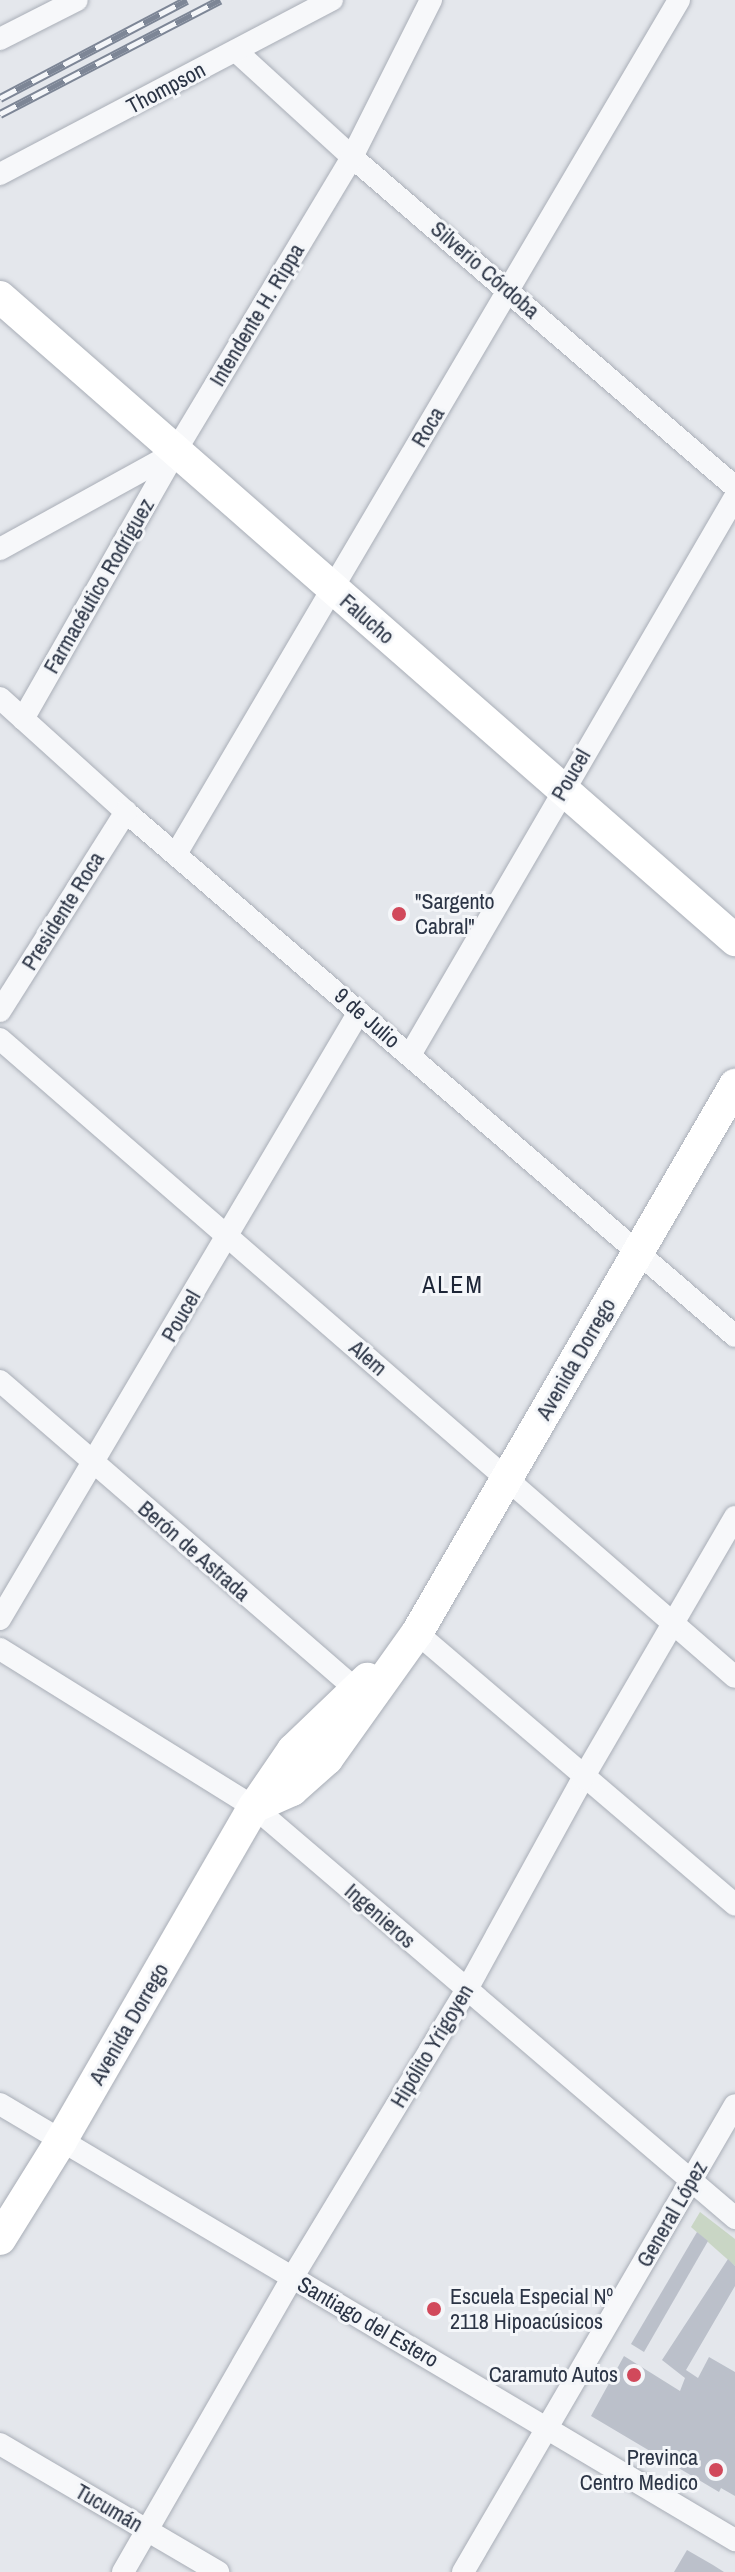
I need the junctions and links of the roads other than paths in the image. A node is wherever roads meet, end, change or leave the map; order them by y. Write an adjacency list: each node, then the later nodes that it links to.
1 (77, 0): 5 (street)
2 (332, 0): 6 (street, Thompson)
3 (431, 0): 7 (street, Intendente H. Rippa)
4 (679, 0): 9 (street, Roca)
5 (0, 39)
6 (236, 51): 7 (street, Silverio Córdoba); 8 (street, Thompson)
7 (352, 157): 9 (street, Silverio Córdoba); 11 (street, Intendente H. Rippa)
8 (0, 174)
9 (508, 290): 12 (street, Silverio Córdoba); 15 (street, Roca)
10 (0, 297): 11 (main road, Falucho)
11 (175, 452): 14 (street); 15 (main road, Falucho); 17 (street, Farmacéutico Rodríguez)
12 (735, 487)
13 (735, 497): 18 (street, Poucel)
14 (0, 549)
15 (332, 589): 18 (main road, Falucho); 20 (street, Roca)
16 (0, 698): 17 (street, 9 de Julio)
17 (23, 719): 19 (street, 9 de Julio)
18 (562, 789): 21 (main road, Falucho); 25 (street, Poucel)
19 (126, 812): 20 (street, 9 de Julio); 22 (street, Presidente Roca)
20 (176, 854): 23 (street, 9 de Julio)
21 (735, 940)
22 (0, 1011)
23 (359, 1012): 25 (street, 9 de Julio); 27 (street, Poucel)
24 (0, 1039): 27 (street, Alem)
25 (410, 1055): 28 (street, 9 de Julio)
26 (735, 1085): 28 (main road, Avenida Dorrego)
27 (228, 1237): 31 (street, Poucel); 32 (street, Alem)
28 (638, 1252): 29 (street, 9 de Julio); 32 (main road, Avenida Dorrego)
29 (735, 1336)
30 (0, 1381): 31 (street, Berón de Astrada)
31 (94, 1465): 34 (street, Poucel); 39 (street, Berón de Astrada)
32 (507, 1478): 35 (street, Alem); 36 (main road, Avenida Dorrego)
33 (735, 1517): 35 (street, Hipólito Yrigoyen)
34 (0, 1619)
35 (672, 1625): 38 (street, Alem); 41 (street, Hipólito Yrigoyen)
36 (417, 1633): 39 (main road, Avenida Dorrego); 40 (main road, Avenida Dorrego); 41 (street)
37 (0, 1649): 42 (street, Ingenieros)
38 (735, 1677)
39 (355, 1689): 40 (street); 42 (main road, Avenida Dorrego)
40 (345, 1735): 42 (main road, Avenida Dorrego)
41 (583, 1778): 43 (street); 44 (street, Hipólito Yrigoyen)
42 (254, 1807): 44 (street, Ingenieros); 47 (main road, Avenida Dorrego)
43 (735, 1905)
44 (466, 1991): 48 (street, Ingenieros); 51 (street, Hipólito Yrigoyen)
45 (0, 2104): 47 (street, Santiago del Estero)
46 (735, 2105): 48 (street, General López)
47 (61, 2141): 50 (main road, Avenida Dorrego); 51 (street, Santiago del Estero)
48 (689, 2183): 49 (street, Ingenieros); 52 (street, General López)
49 (735, 2218)
50 (0, 2239)
51 (292, 2278): 52 (street, Santiago del Estero); 54 (street, Hipólito Yrigoyen)
52 (548, 2426): 55 (street, Santiago del Estero); 58 (street, General López)
53 (0, 2444): 54 (street, Tucumán)
54 (146, 2529): 56 (street, Hipólito Yrigoyen); 57 (street, Tucumán)
55 (735, 2540)
56 (123, 2572)
57 (218, 2572)
58 (463, 2572)

